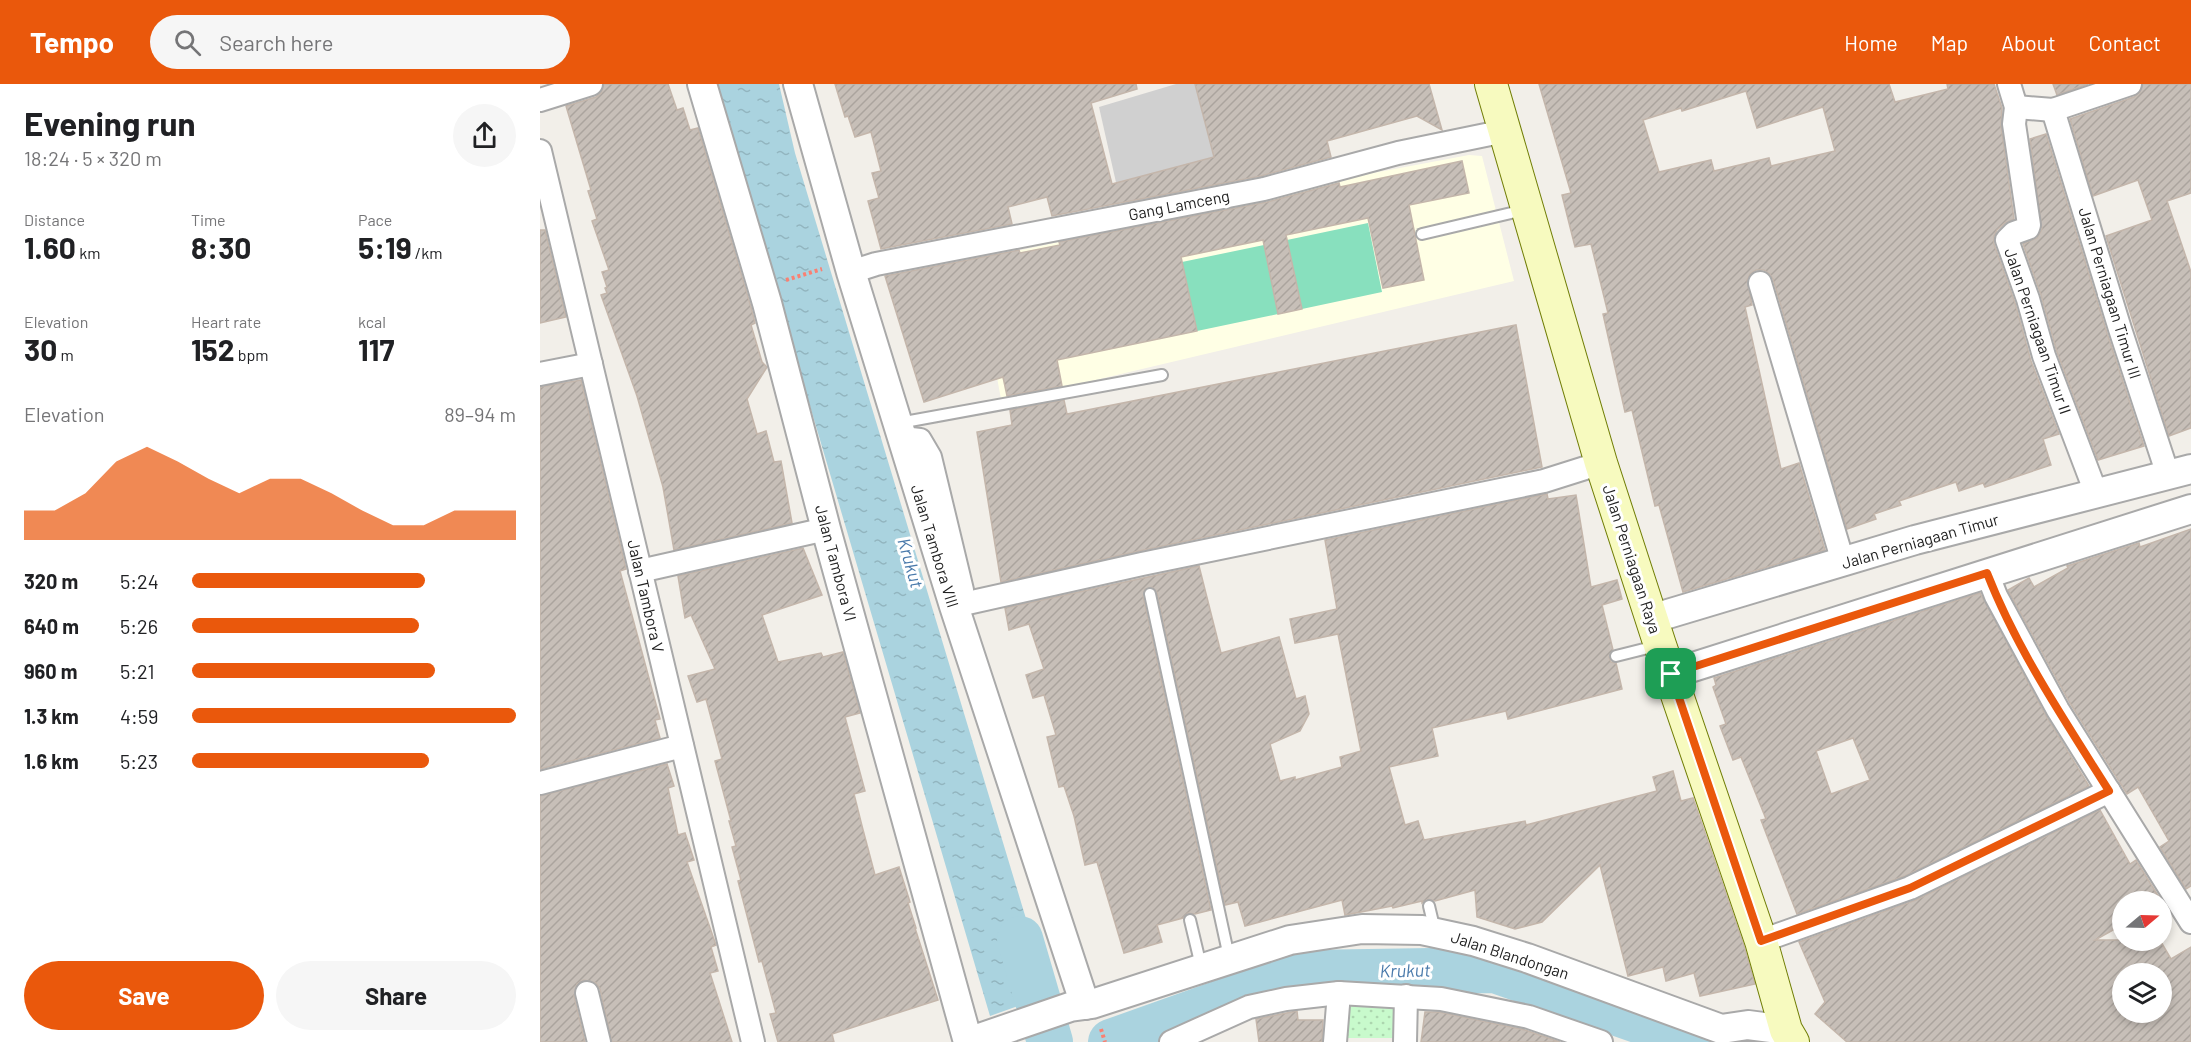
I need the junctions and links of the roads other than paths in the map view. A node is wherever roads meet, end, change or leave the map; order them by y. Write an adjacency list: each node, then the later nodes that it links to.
1 (591, 84): 7 (street)
2 (702, 84): 24 (street, Jalan Tambora VI)
3 (798, 84): 14 (street, Jalan Tambora VIII)
4 (1491, 84): 10 (main road, Jalan Perniagaan Raya)
5 (2009, 84): 8 (street)
6 (2130, 84): 9 (street)
7 (540, 100)
8 (2016, 107): 9 (street); 22 (street, Jalan Perniagaan Timur II)
9 (2053, 110): 21 (street, Jalan Perniagaan Timur III)
10 (1505, 131): 12 (main road, Jalan Perniagaan Raya); 14 (street, Gang Lamceng)
11 (540, 151): 16 (street, Jalan Tambora V)
12 (1526, 209): 13 (lane); 20 (main road, Jalan Perniagaan Raya)
13 (1422, 234)
14 (841, 269): 19 (street, Jalan Tambora VIII)
15 (1760, 283): 25 (street)
16 (591, 364): 17 (street); 26 (street, Jalan Tambora V)
17 (540, 374)
18 (1162, 375): 19 (lane)
19 (900, 431): 29 (street, Jalan Tambora VIII)
20 (1601, 463): 29 (street); 30 (main road, Jalan Perniagaan Raya)
21 (2180, 472): 22 (street, Jalan Perniagaan Timur)
22 (2096, 493): 25 (street, Jalan Perniagaan Timur)
23 (2191, 510): 27 (street)
24 (826, 529): 26 (street); 49 (street, Jalan Tambora VI)
25 (1843, 562): 30 (street, Jalan Perniagaan Timur)
26 (640, 571): 33 (street, Jalan Tambora V)
27 (1987, 573): 32 (street); 35 (street)
28 (1150, 594): 41 (lane)
29 (959, 605): 46 (street, Jalan Tambora VIII)
30 (1655, 632): 31 (lane); 32 (main road, Jalan Perniagaan Raya)
31 (1616, 656)
32 (1671, 674): 40 (main road, Jalan Perniagaan Raya)
33 (682, 746): 34 (street); 51 (street, Jalan Tambora V)
34 (540, 783)
35 (2109, 791): 38 (street); 40 (street)
36 (1429, 906): 39 (lane)
37 (1190, 920): 42 (lane)
38 (2191, 922)
39 (1436, 933): 41 (street, Jalan Blandongan); 47 (street, Jalan Blandongan)
40 (1761, 941): 48 (main road, Jalan Perniagaan Raya)
41 (1229, 958): 42 (street, Jalan Blandongan)
42 (1202, 968): 46 (street, Jalan Blandongan)
43 (587, 993): 50 (street)
44 (1339, 993): 45 (street); 52 (street); 53 (street)
45 (1406, 996): 54 (street); 55 (street)
46 (1077, 1006): 49 (street, Jalan Blandongan)
47 (1719, 1035): 48 (street)
48 (1789, 1036)
49 (976, 1040)
50 (599, 1042)
51 (753, 1042)
52 (1171, 1042)
53 (1335, 1042)
54 (1405, 1042)
55 (1601, 1042)

